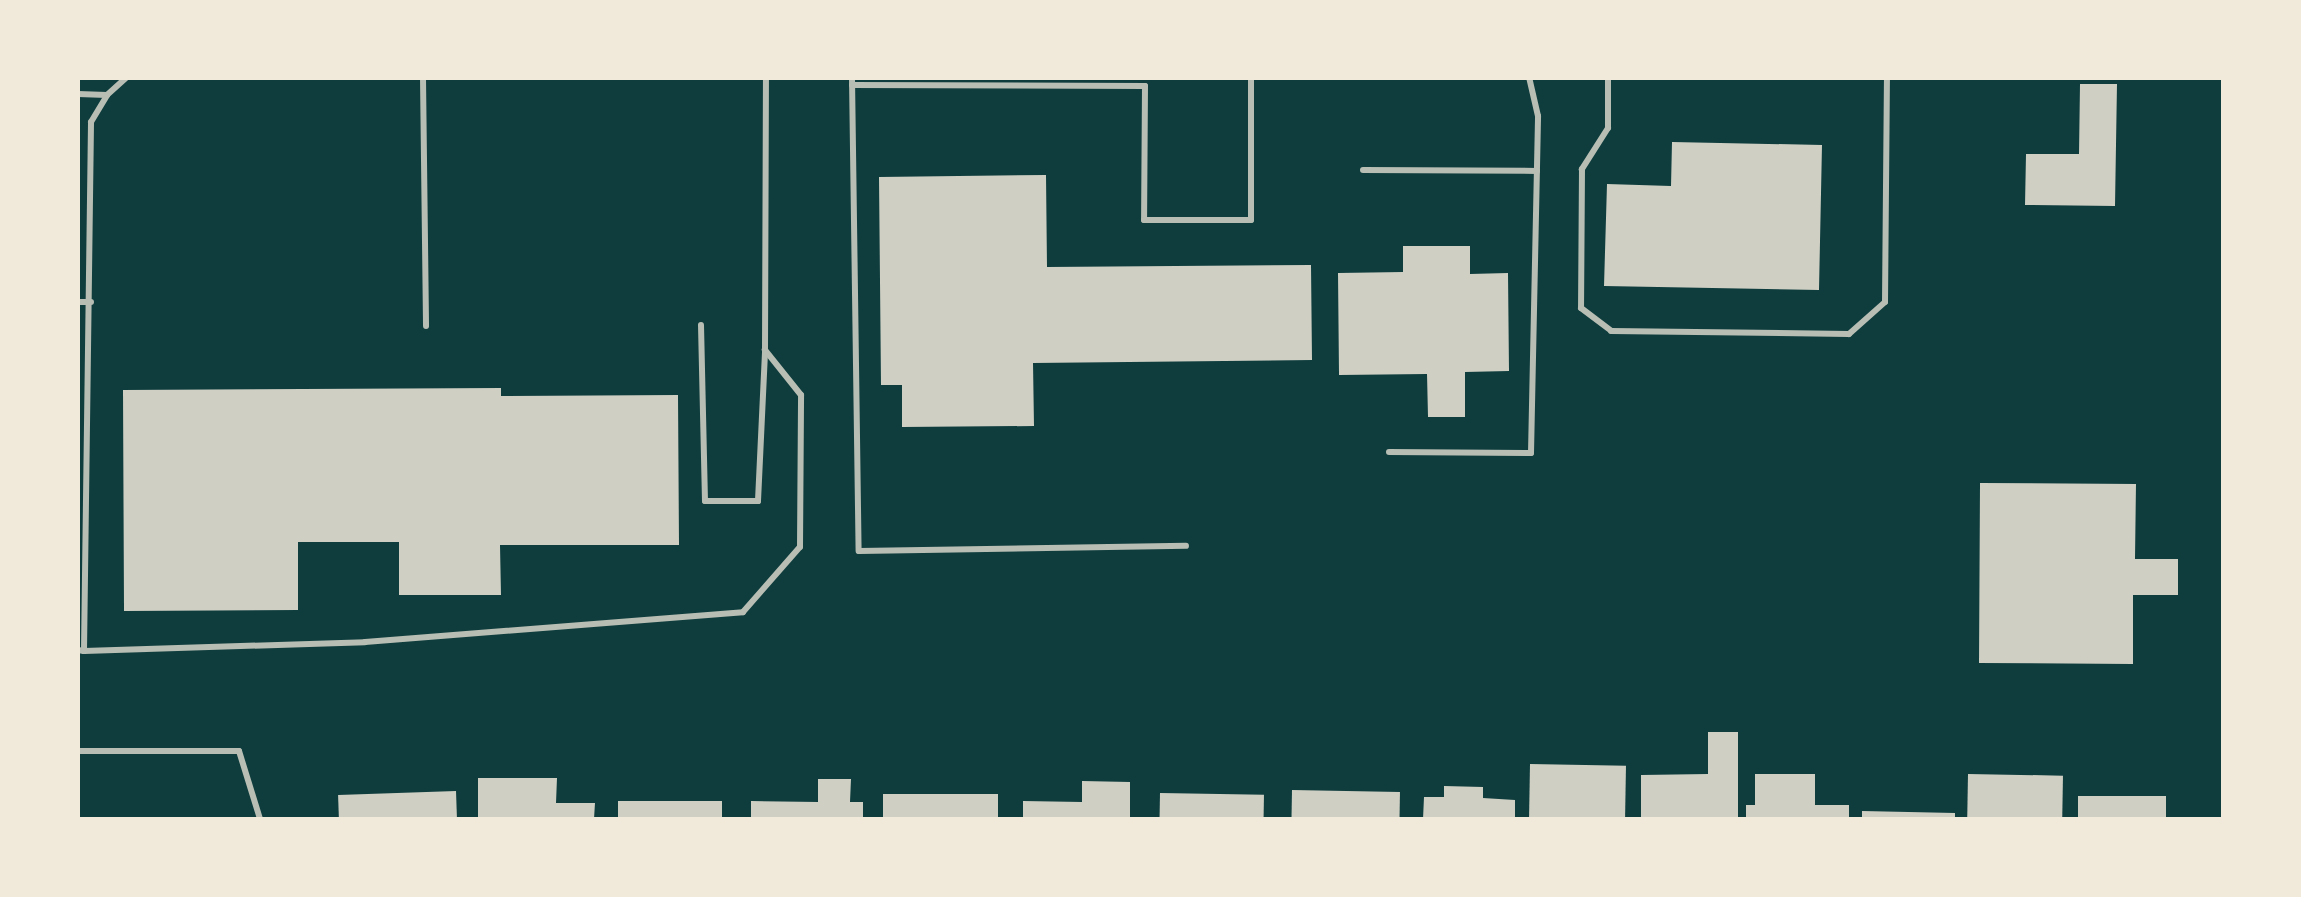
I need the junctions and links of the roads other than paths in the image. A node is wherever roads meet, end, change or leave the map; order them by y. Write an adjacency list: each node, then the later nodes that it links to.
1 (126, 78): 10 (lane)
2 (423, 78): 16 (lane)
3 (766, 78): 17 (lane)
4 (1251, 78): 8 (lane)
5 (1529, 78): 12 (lane)
6 (1608, 78): 7 (lane)
7 (1887, 78)
8 (852, 82): 19 (lane)
9 (78, 94): 10 (lane)
10 (107, 95): 14 (lane)
11 (1363, 170): 12 (lane)
12 (1537, 171): 18 (lane)
13 (78, 302): 14 (lane)
14 (91, 302): 20 (lane)
15 (701, 325): 17 (lane)
16 (426, 326)
17 (765, 350): 20 (lane)
18 (1389, 452)
19 (1186, 546)
20 (81, 651)
21 (78, 751): 22 (lane)
22 (260, 819)

